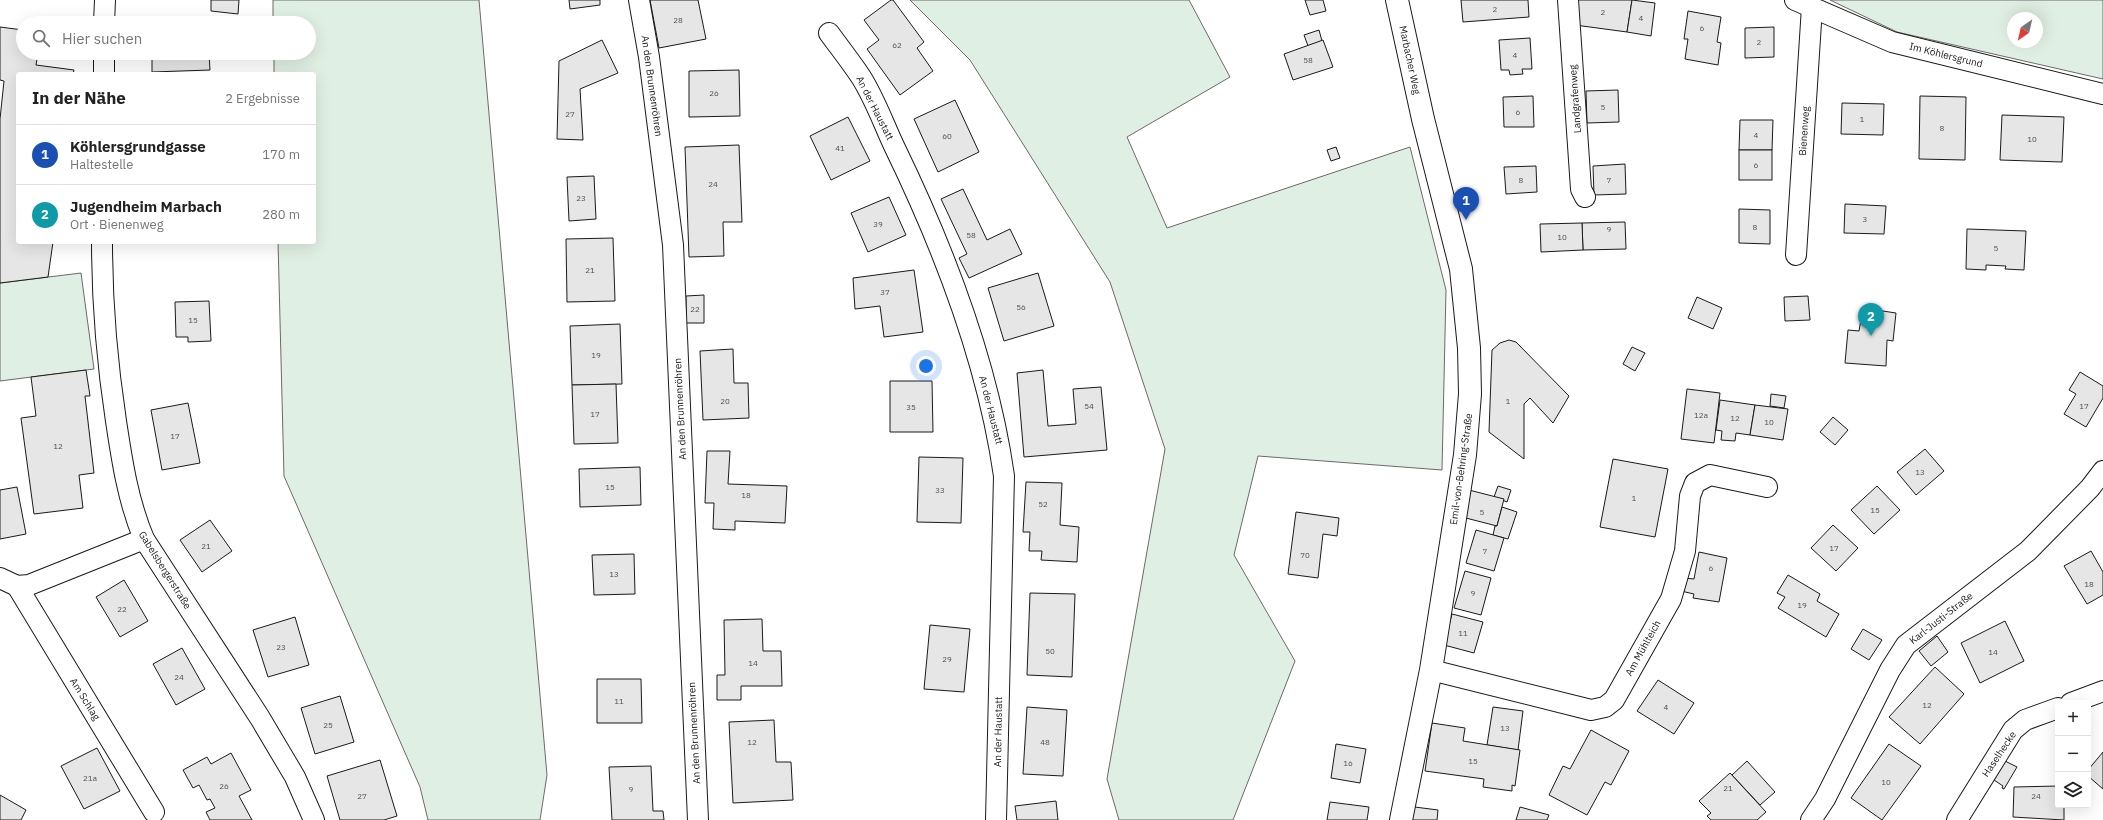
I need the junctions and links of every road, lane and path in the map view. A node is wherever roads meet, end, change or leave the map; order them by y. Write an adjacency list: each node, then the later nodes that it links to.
1 (105, 0): 6 (street)
2 (639, 0): 25 (street, An den Brunnenröhren)
3 (1396, 0): 11 (main road, Marbacher Weg)
4 (1568, 0): 12 (street, Landgrafenweg)
5 (1805, 2): 10 (street, Im Köhlersgrund); 14 (street, Bienenweg)
6 (104, 16)
7 (829, 33): 26 (street, An der Haustatt)
8 (104, 60): 9 (street)
9 (104, 72)
10 (2103, 94)
11 (1423, 119): 19 (main road, Emil-von-Behring-Straße)
12 (1585, 197)
13 (102, 244): 17 (street, Gabelsbergerstraße)
14 (1796, 255)
15 (2103, 471): 28 (street, Karl-Justi-Straße)
16 (1767, 487): 19 (street, Am Mühlteich)
17 (144, 538): 18 (street, Am Schlag); 24 (street, Gabelsbergerstraße)
18 (8, 582): 23 (street, Am Schlag)
19 (1431, 670): 27 (main road, Emil-von-Behring-Straße)
20 (2103, 691): 21 (street)
21 (2079, 700)
22 (2055, 709): 29 (street, Haselhecke)
23 (154, 812)
24 (314, 820)
25 (698, 820)
26 (996, 820)
27 (1401, 820)
28 (1810, 820)
29 (1957, 820)

